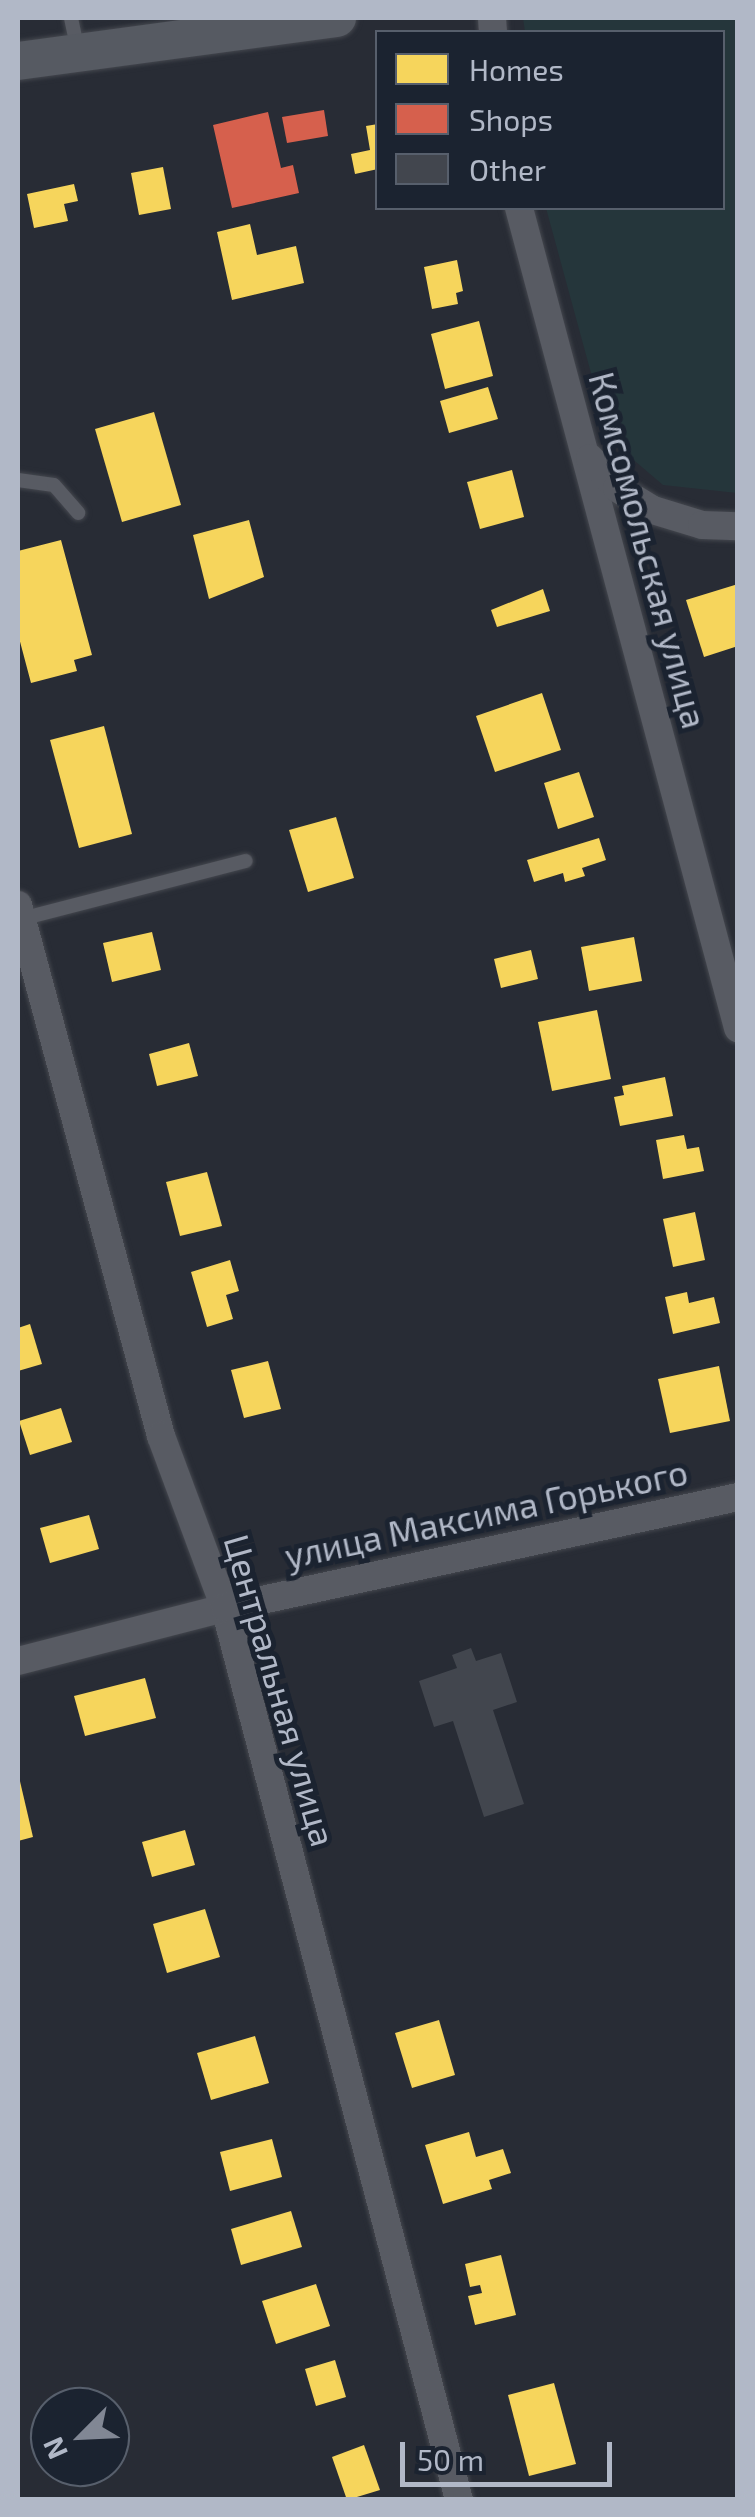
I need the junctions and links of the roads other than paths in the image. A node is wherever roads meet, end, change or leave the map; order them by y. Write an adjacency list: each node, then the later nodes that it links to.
1 (337, 18): 2 (street)
2 (75, 35): 3 (street)
3 (18, 61)
4 (520, 210): 5 (street, Комсомольская улица)
5 (586, 453): 8 (street); 11 (street, Комсомольская улица)
6 (18, 480): 7 (lane)
7 (78, 513)
8 (738, 526)
9 (246, 861): 10 (lane)
10 (19, 912): 13 (street, Центральная улица)
11 (738, 1028)
12 (738, 1498): 13 (street, улица Максима Горького)
13 (225, 1608): 14 (street, улица Максима Горького); 15 (street, Центральная улица)
14 (18, 1662)
15 (460, 2500)

